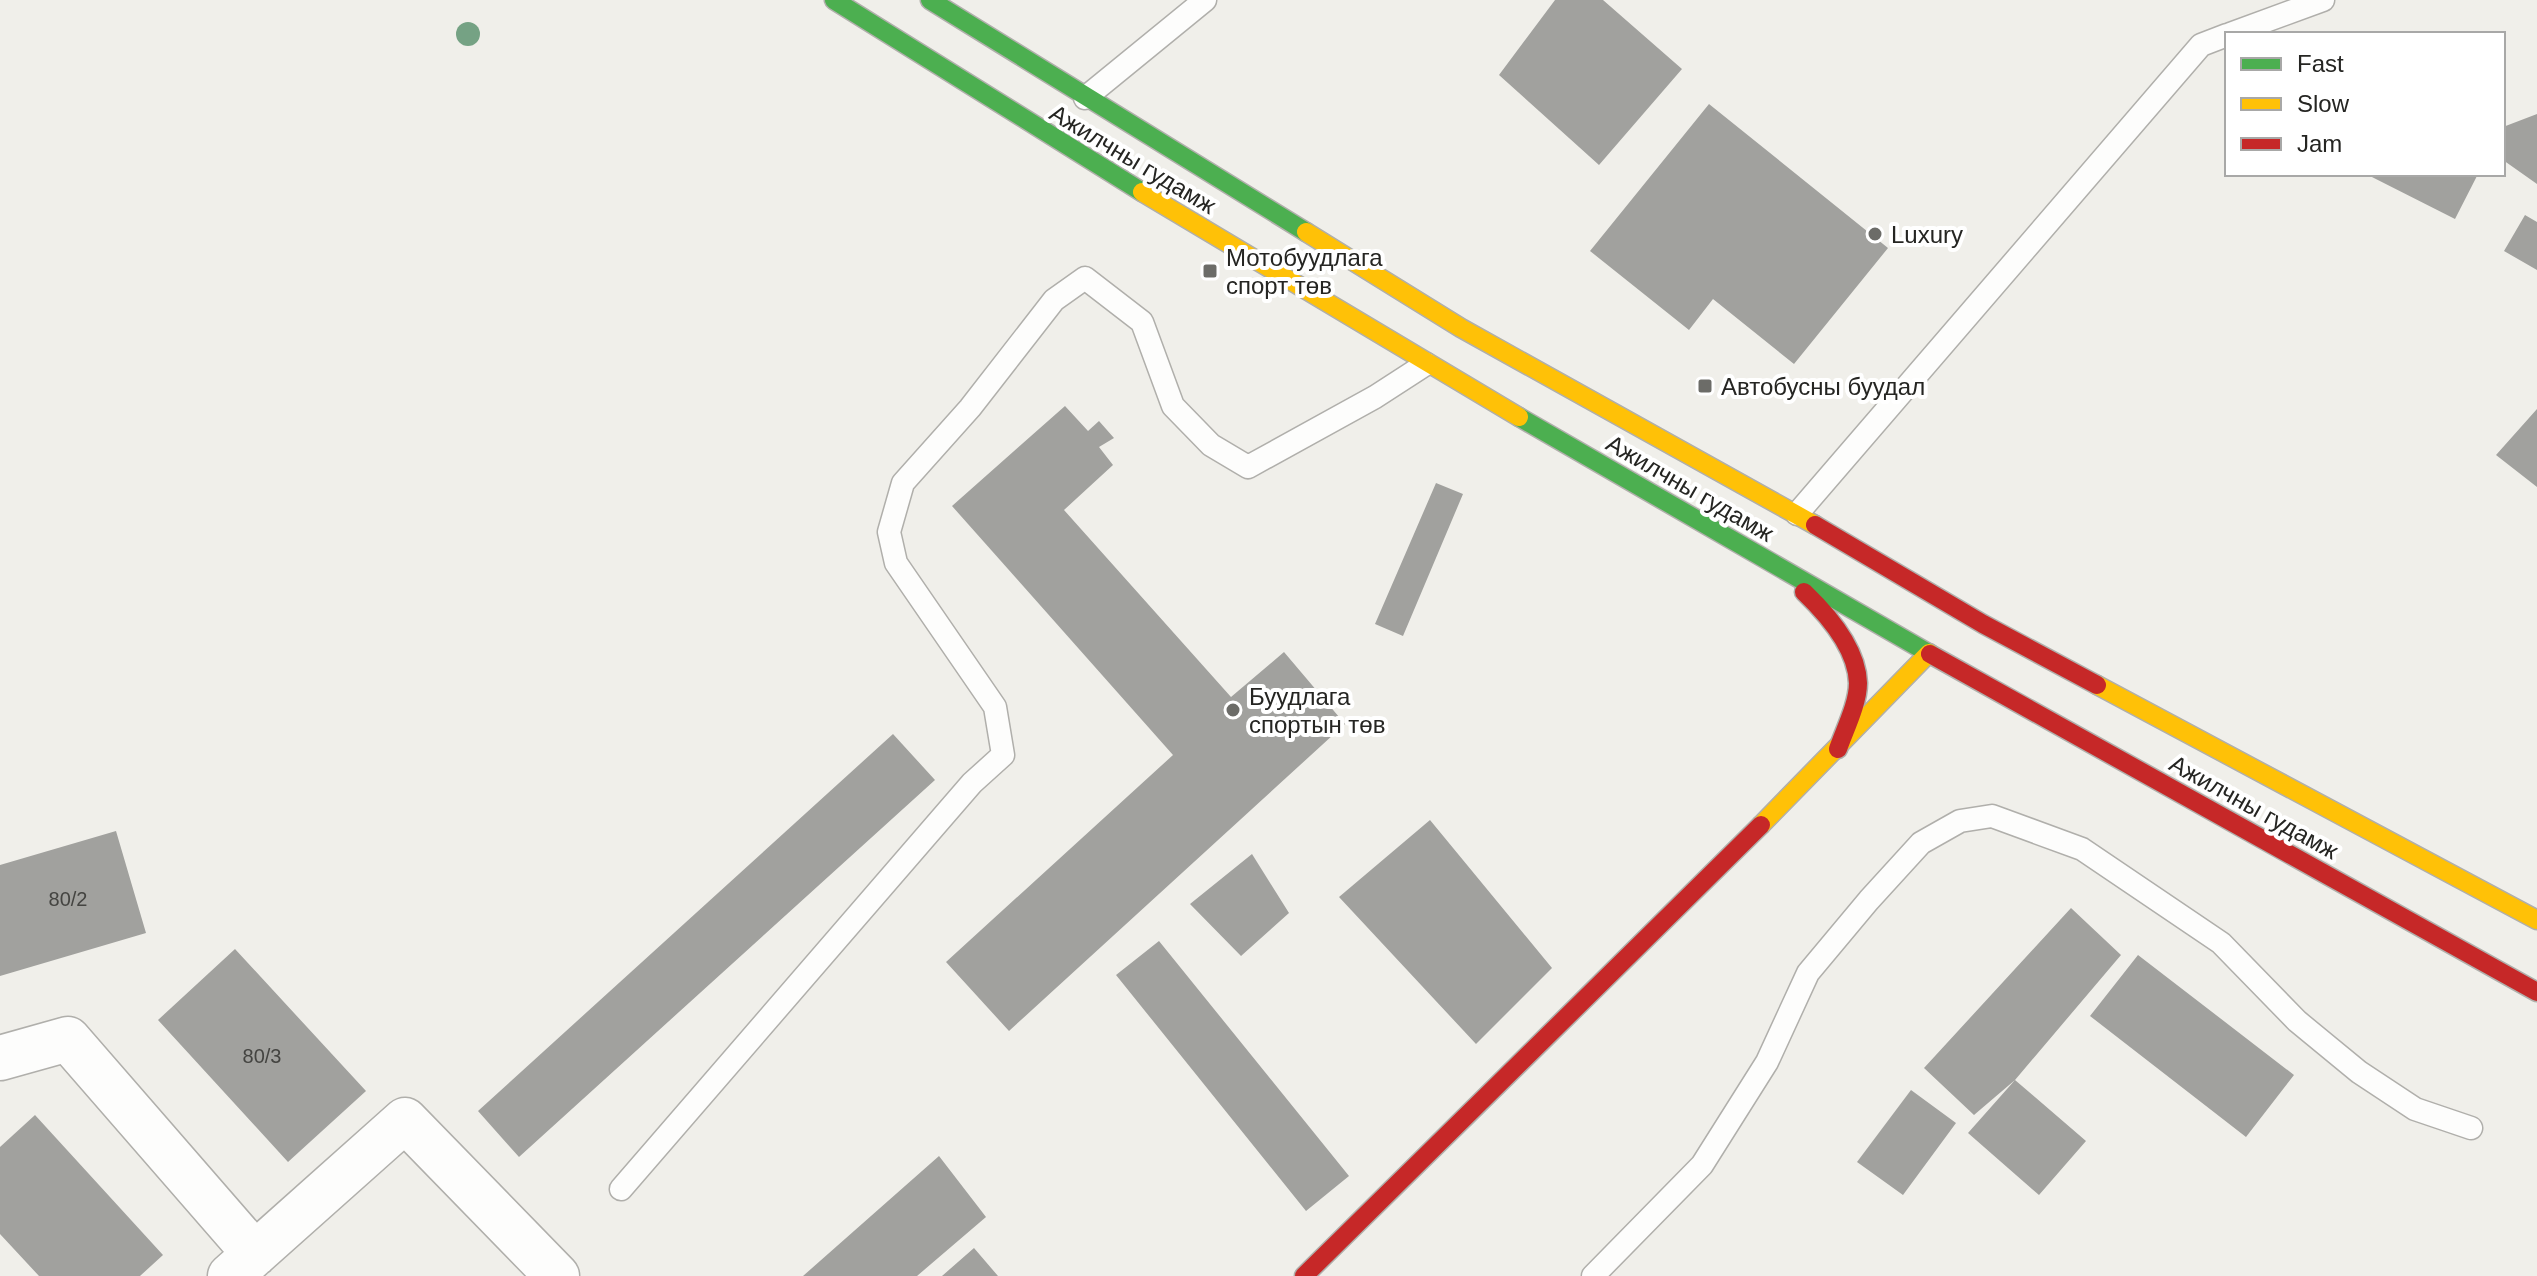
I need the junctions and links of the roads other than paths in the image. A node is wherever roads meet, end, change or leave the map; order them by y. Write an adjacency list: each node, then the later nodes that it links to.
1 (834, 0): 8 (main road, Ажилчны гудамж)
2 (930, 0): 7 (main road, Ажилчны гудамж)
3 (1205, 0): 7 (lane)
4 (2323, 0): 5 (lane)
5 (2234, 32)
6 (2225, 35): 9 (lane)
7 (1085, 98): 9 (main road, Ажилчны гудамж)
8 (1426, 364): 10 (main road, Ажилчны гудамж); 17 (lane)
9 (1797, 514): 13 (main road, Ажилчны гудамж)
10 (1773, 563): 11 (main road, Ажилчны гудамж); 12 (main road)
11 (1929, 653): 12 (main road); 14 (main road, Ажилчны гудамж)
12 (1838, 749): 20 (main road)
13 (2534, 917)
14 (2537, 992)
15 (0, 1058): 18 (street)
16 (2471, 1128): 21 (lane)
17 (621, 1189)
18 (243, 1265): 19 (street)
19 (557, 1276)
20 (1304, 1276)
21 (1593, 1276)

